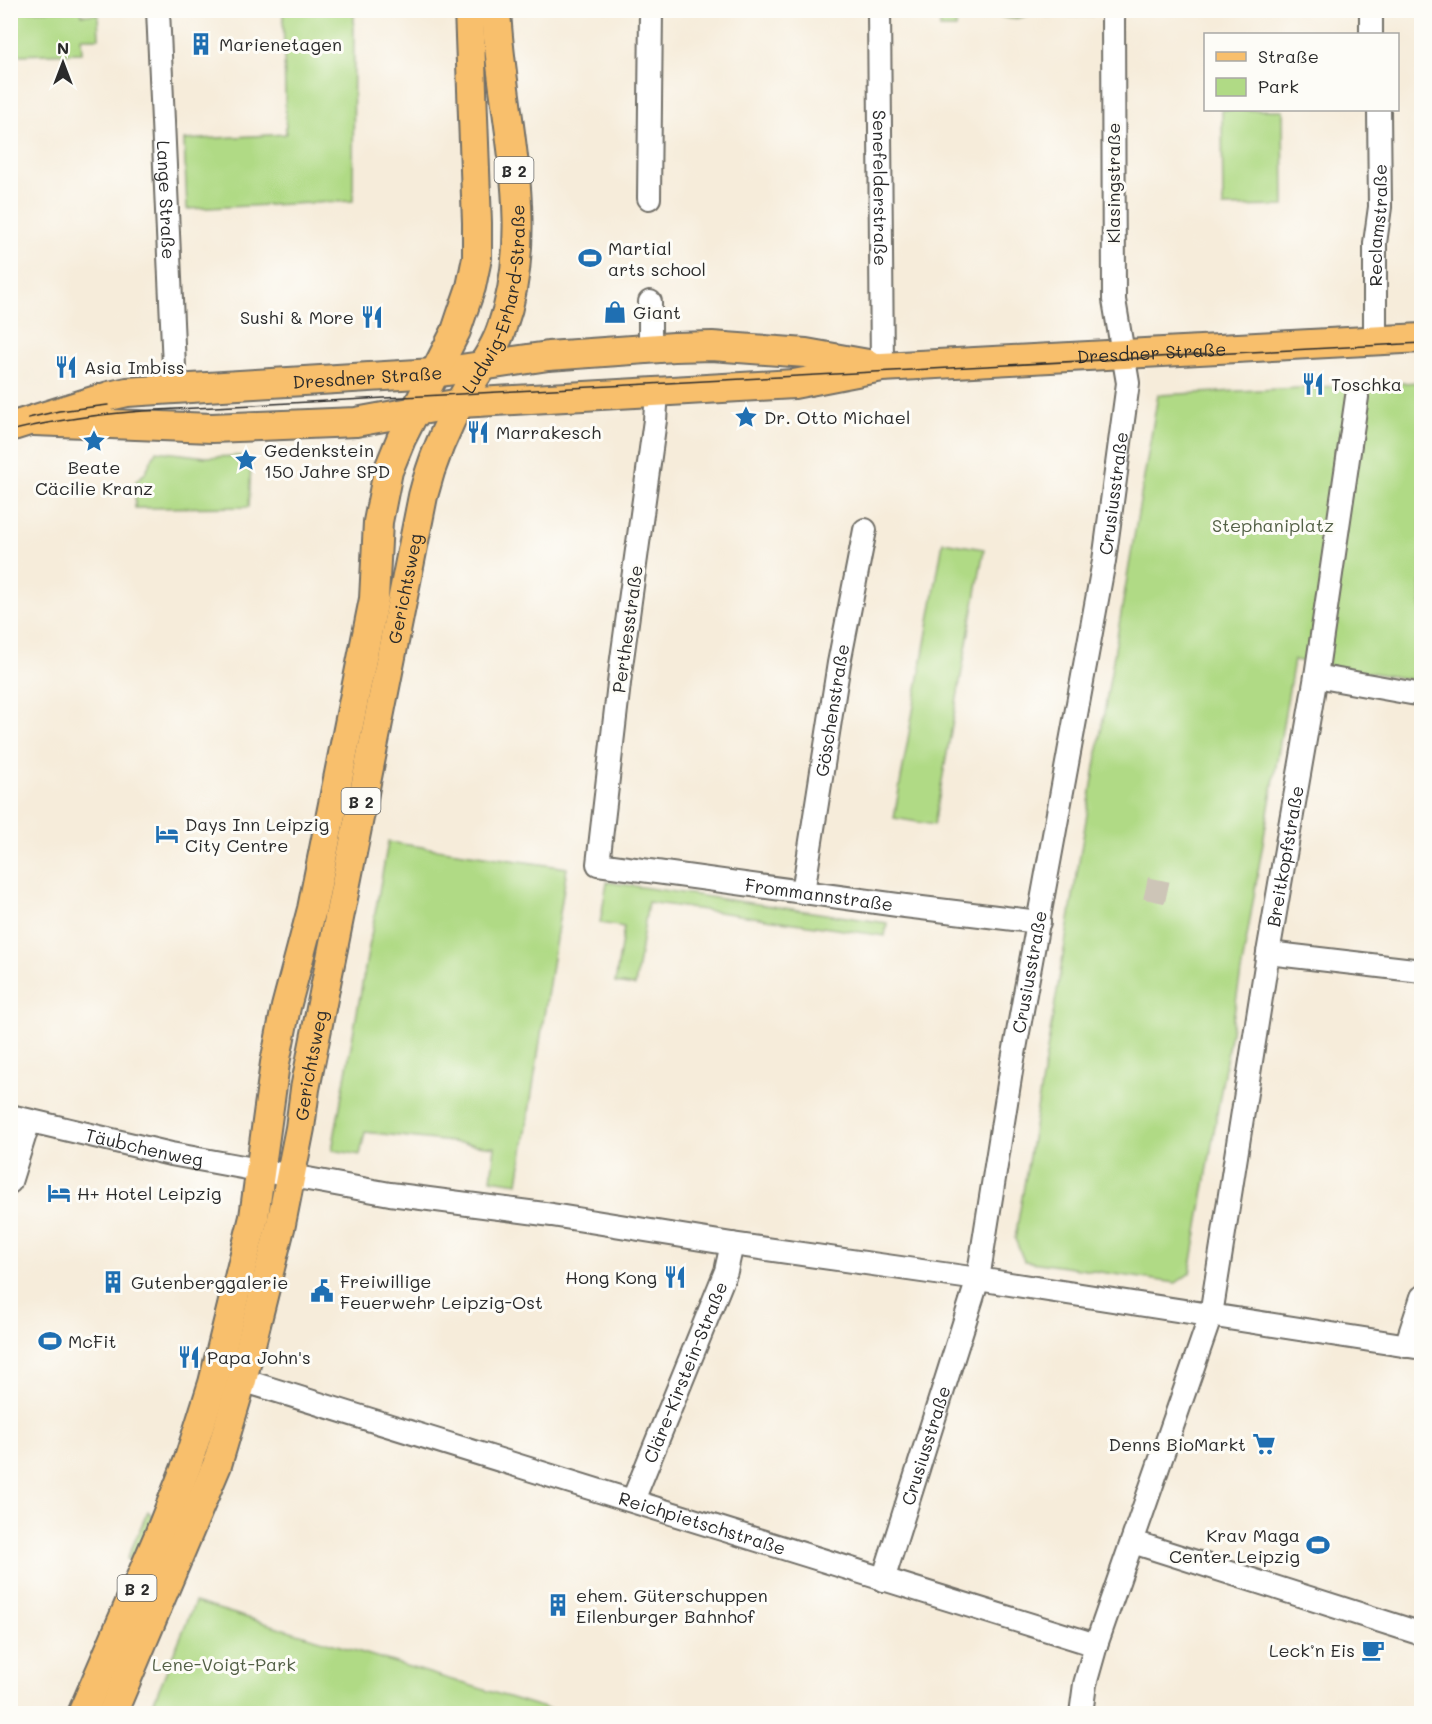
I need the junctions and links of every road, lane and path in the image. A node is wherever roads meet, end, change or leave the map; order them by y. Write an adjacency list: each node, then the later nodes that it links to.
1 (158, 10): 19 (street, Lange Straße)
2 (469, 10): 18 (main road, Ludwig-Erhard-Straße / B 2)
3 (496, 10): 16 (main road, Ludwig-Erhard-Straße / B 2)
4 (651, 10): 10 (street)
5 (879, 10): 17 (street, Senefelderstraße)
6 (1113, 10): 15 (street, Klasingstraße)
7 (1371, 10): 8 (street)
8 (1371, 33)
9 (1378, 111): 13 (street, Reclamstraße)
10 (649, 198)
11 (650, 302): 14 (street)
12 (1422, 338): 13 (main road, Dresdner Straße)
13 (1375, 341): 15 (main road, Dresdner Straße)
14 (650, 350): 16 (main road, Dresdner Straße); 17 (main road, Dresdner Straße)
15 (1123, 354): 17 (main road, Dresdner Straße); 30 (street, Crusiusstraße)
16 (482, 367): 18 (main road, Dresdner Straße); 22 (main road, Ludwig-Erhard-Straße / B 2)
17 (882, 367): 20 (main road, Dresdner Straße)
18 (434, 373): 19 (main road, Dresdner Straße); 23 (main road, B 2)
19 (175, 389): 24 (main road, Dresdner Straße)
20 (657, 393): 22 (main road, Dresdner Straße); 28 (street, Perthesstraße)
21 (1357, 397): 26 (street, Breitkopfstraße)
22 (460, 404): 23 (main road, Dresdner Straße); 35 (main road, Gerichtsweg / B 2)
23 (414, 412): 24 (main road, Dresdner Straße); 34 (main road, Gerichtsweg / B 2)
24 (22, 424)
25 (865, 530): 29 (street, Göschenstraße)
26 (1316, 676): 27 (street); 31 (street, Breitkopfstraße)
27 (1422, 695)
28 (598, 864): 29 (street, Frommannstraße)
29 (803, 892): 30 (street, Frommannstraße)
30 (1039, 922): 38 (street, Crusiusstraße)
31 (1268, 953): 32 (street); 40 (street, Breitkopfstraße)
32 (1422, 971)
33 (20, 1119): 34 (street, Täubchenweg); 36 (street)
34 (261, 1170): 35 (street, Täubchenweg); 48 (main road, Gerichtsweg / B 2)
35 (291, 1176): 37 (street, Täubchenweg); 42 (main road, Gerichtsweg / B 2)
36 (10, 1182)
37 (732, 1244): 38 (street, Täubchenweg); 43 (street, Cläre-Kirstein-Straße)
38 (978, 1279): 40 (street, Täubchenweg); 45 (street, Crusiusstraße)
39 (1422, 1297): 41 (street)
40 (1211, 1315): 41 (street, Täubchenweg); 44 (street, Breitkopfstraße)
41 (1414, 1347)
42 (242, 1380): 43 (street, Reichpietschstraße); 49 (main road, Gerichtsweg / B 2)
43 (633, 1500): 45 (street, Reichpietschstraße)
44 (1133, 1542): 46 (street); 47 (street, Breitkopfstraße)
45 (883, 1580): 47 (street, Reichpietschstraße)
46 (1422, 1634)
47 (1096, 1645): 50 (street)
48 (82, 1713)
49 (112, 1713)
50 (1081, 1713)

